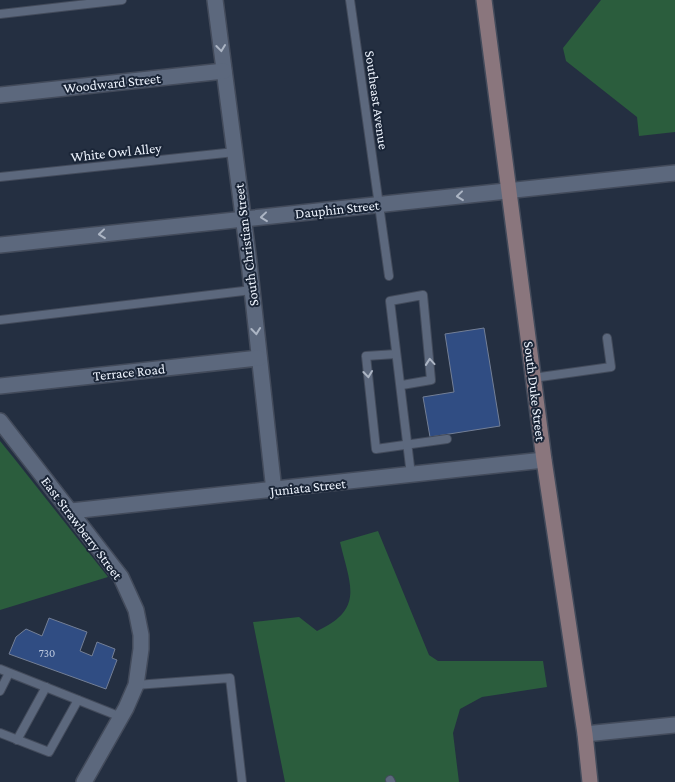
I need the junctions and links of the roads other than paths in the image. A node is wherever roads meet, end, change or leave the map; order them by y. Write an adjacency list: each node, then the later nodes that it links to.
1 (122, 0): 5 (lane)
2 (214, 0): 6 (street, South Christian Street, one-way to 6)
3 (350, 0): 12 (lane, Southeast Avenue)
4 (484, 0): 11 (main road, South Duke Street)
5 (0, 14)
6 (224, 71): 7 (street, Woodward Street); 8 (street, South Christian Street)
7 (0, 95)
8 (235, 152): 10 (lane, White Owl Alley); 13 (street, South Christian Street)
9 (675, 173): 11 (street, Dauphin Street)
10 (0, 177)
11 (509, 191): 12 (street, Dauphin Street, one-way to 12); 21 (main road, South Duke Street)
12 (380, 204): 13 (street, Dauphin Street, one-way to 13); 15 (lane, Southeast Avenue)
13 (243, 219): 14 (street, Dauphin Street, one-way to 14); 16 (street, South Christian Street)
14 (0, 245)
15 (389, 276)
16 (252, 290): 17 (lane); 20 (street, South Christian Street, one-way to 20)
17 (0, 320)
18 (607, 338): 21 (lane)
19 (396, 354): 22 (lane); 22 (lane, one-way to 19); 26 (lane, one-way to 26)
20 (259, 358): 23 (street, Terrace Road); 29 (street, South Christian Street)
21 (533, 378): 27 (main road, South Duke Street)
22 (402, 385): 26 (lane)
23 (0, 386)
24 (0, 421): 30 (street, East Strawberry Street)
25 (447, 439): 26 (lane)
26 (409, 445): 28 (lane)
27 (544, 460): 28 (street, Juniata Street); 40 (main road, South Duke Street)
28 (411, 475): 29 (street, Juniata Street)
29 (274, 491): 30 (street, Juniata Street)
30 (71, 511): 33 (street, East Strawberry Street)
31 (0, 669): 32 (lane)
32 (9, 673): 34 (lane); 35 (lane)
33 (136, 685): 37 (street, East Strawberry Street); 43 (lane)
34 (46, 688): 36 (lane); 41 (lane)
35 (0, 691)
36 (78, 700): 37 (lane); 41 (lane)
37 (121, 717): 42 (street, East Strawberry Street)
38 (675, 724): 40 (street)
39 (0, 733): 41 (lane)
40 (585, 734): 44 (main road, South Duke Street)
41 (17, 740)
42 (84, 782)
43 (242, 782)
44 (590, 782)

